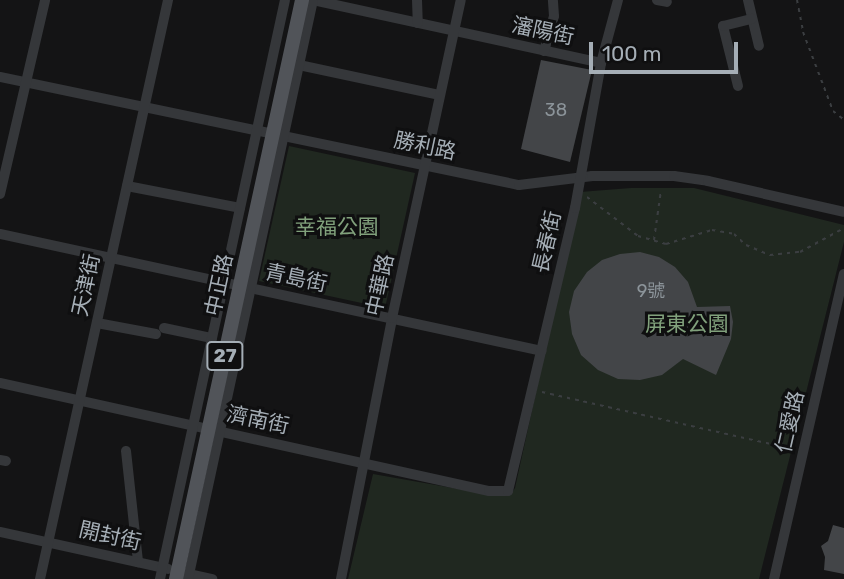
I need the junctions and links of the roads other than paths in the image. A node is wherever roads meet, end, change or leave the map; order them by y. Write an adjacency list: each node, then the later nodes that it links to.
1 (45, 0): 19 (street)
2 (168, 0): 22 (street, 天津街)
3 (285, 0): 23 (street, 中正路)
4 (302, 0): 24 (main road, 中正路 / 27)
5 (313, 0): 12 (street, 瀋陽街); 17 (street, 中正路)
6 (417, 0): 12 (street)
7 (461, 0): 13 (street, 中華路)
8 (553, 0): 15 (street)
9 (618, 0): 16 (street, 長春街)
10 (748, 0): 11 (street)
11 (752, 19): 14 (street); 20 (street)
12 (418, 23): 13 (street, 瀋陽街)
13 (454, 31): 15 (street, 瀋陽街); 21 (street, 中華路)
14 (759, 46)
15 (544, 51): 16 (street, 瀋陽街)
16 (601, 63): 26 (street, 長春街)
17 (299, 65): 21 (street); 24 (street, 中正路)
18 (0, 77): 19 (street, 勝利路)
19 (26, 84): 22 (street, 勝利路); 28 (street)
20 (738, 86)
21 (439, 95): 25 (street, 中華路)
22 (144, 106): 23 (street, 勝利路); 27 (street, 天津街)
23 (258, 129): 24 (street, 勝利路); 29 (street, 中正路)
24 (279, 134): 25 (street, 勝利路); 35 (main road, 中正路 / 27)
25 (426, 167): 26 (street, 勝利路); 36 (street, 中華路)
26 (578, 178): 30 (street, 勝利路); 39 (street, 長春街)
27 (127, 186): 29 (street); 32 (street, 天津街)
28 (0, 194)
29 (240, 208): 34 (street, 中正路)
30 (844, 212)
31 (0, 234): 32 (street, 青島街)
32 (111, 258): 34 (street, 青島街); 37 (street, 天津街)
33 (844, 274): 55 (street, 仁愛路)
34 (224, 282): 35 (street, 青島街); 38 (street, 中正路)
35 (245, 287): 36 (street, 青島街); 43 (main road, 中正路 / 27)
36 (392, 318): 39 (street, 青島街); 45 (street, 中華路)
37 (97, 323): 38 (street); 41 (street, 天津街)
38 (212, 338): 42 (street, 中正路)
39 (542, 351): 46 (street, 長春街)
40 (0, 383): 41 (street, 濟南街)
41 (80, 401): 42 (street, 濟南街); 48 (street, 天津街)
42 (193, 425): 43 (street, 濟南街); 50 (street, 中正路)
43 (214, 430): 45 (street, 濟南街); 51 (main road, 中正路 / 27)
44 (126, 451): 49 (street)
45 (364, 462): 46 (street, 濟南街); 54 (street, 中華路)
46 (508, 491)
47 (0, 532): 48 (street, 開封街)
48 (49, 542): 49 (street, 開封街); 52 (street, 天津街)
49 (138, 562): 50 (street, 開封街)
50 (161, 573): 51 (street, 開封街)
51 (183, 576): 53 (street, 開封街)
52 (40, 579)
53 (212, 579)
54 (341, 579)
55 (774, 579)

